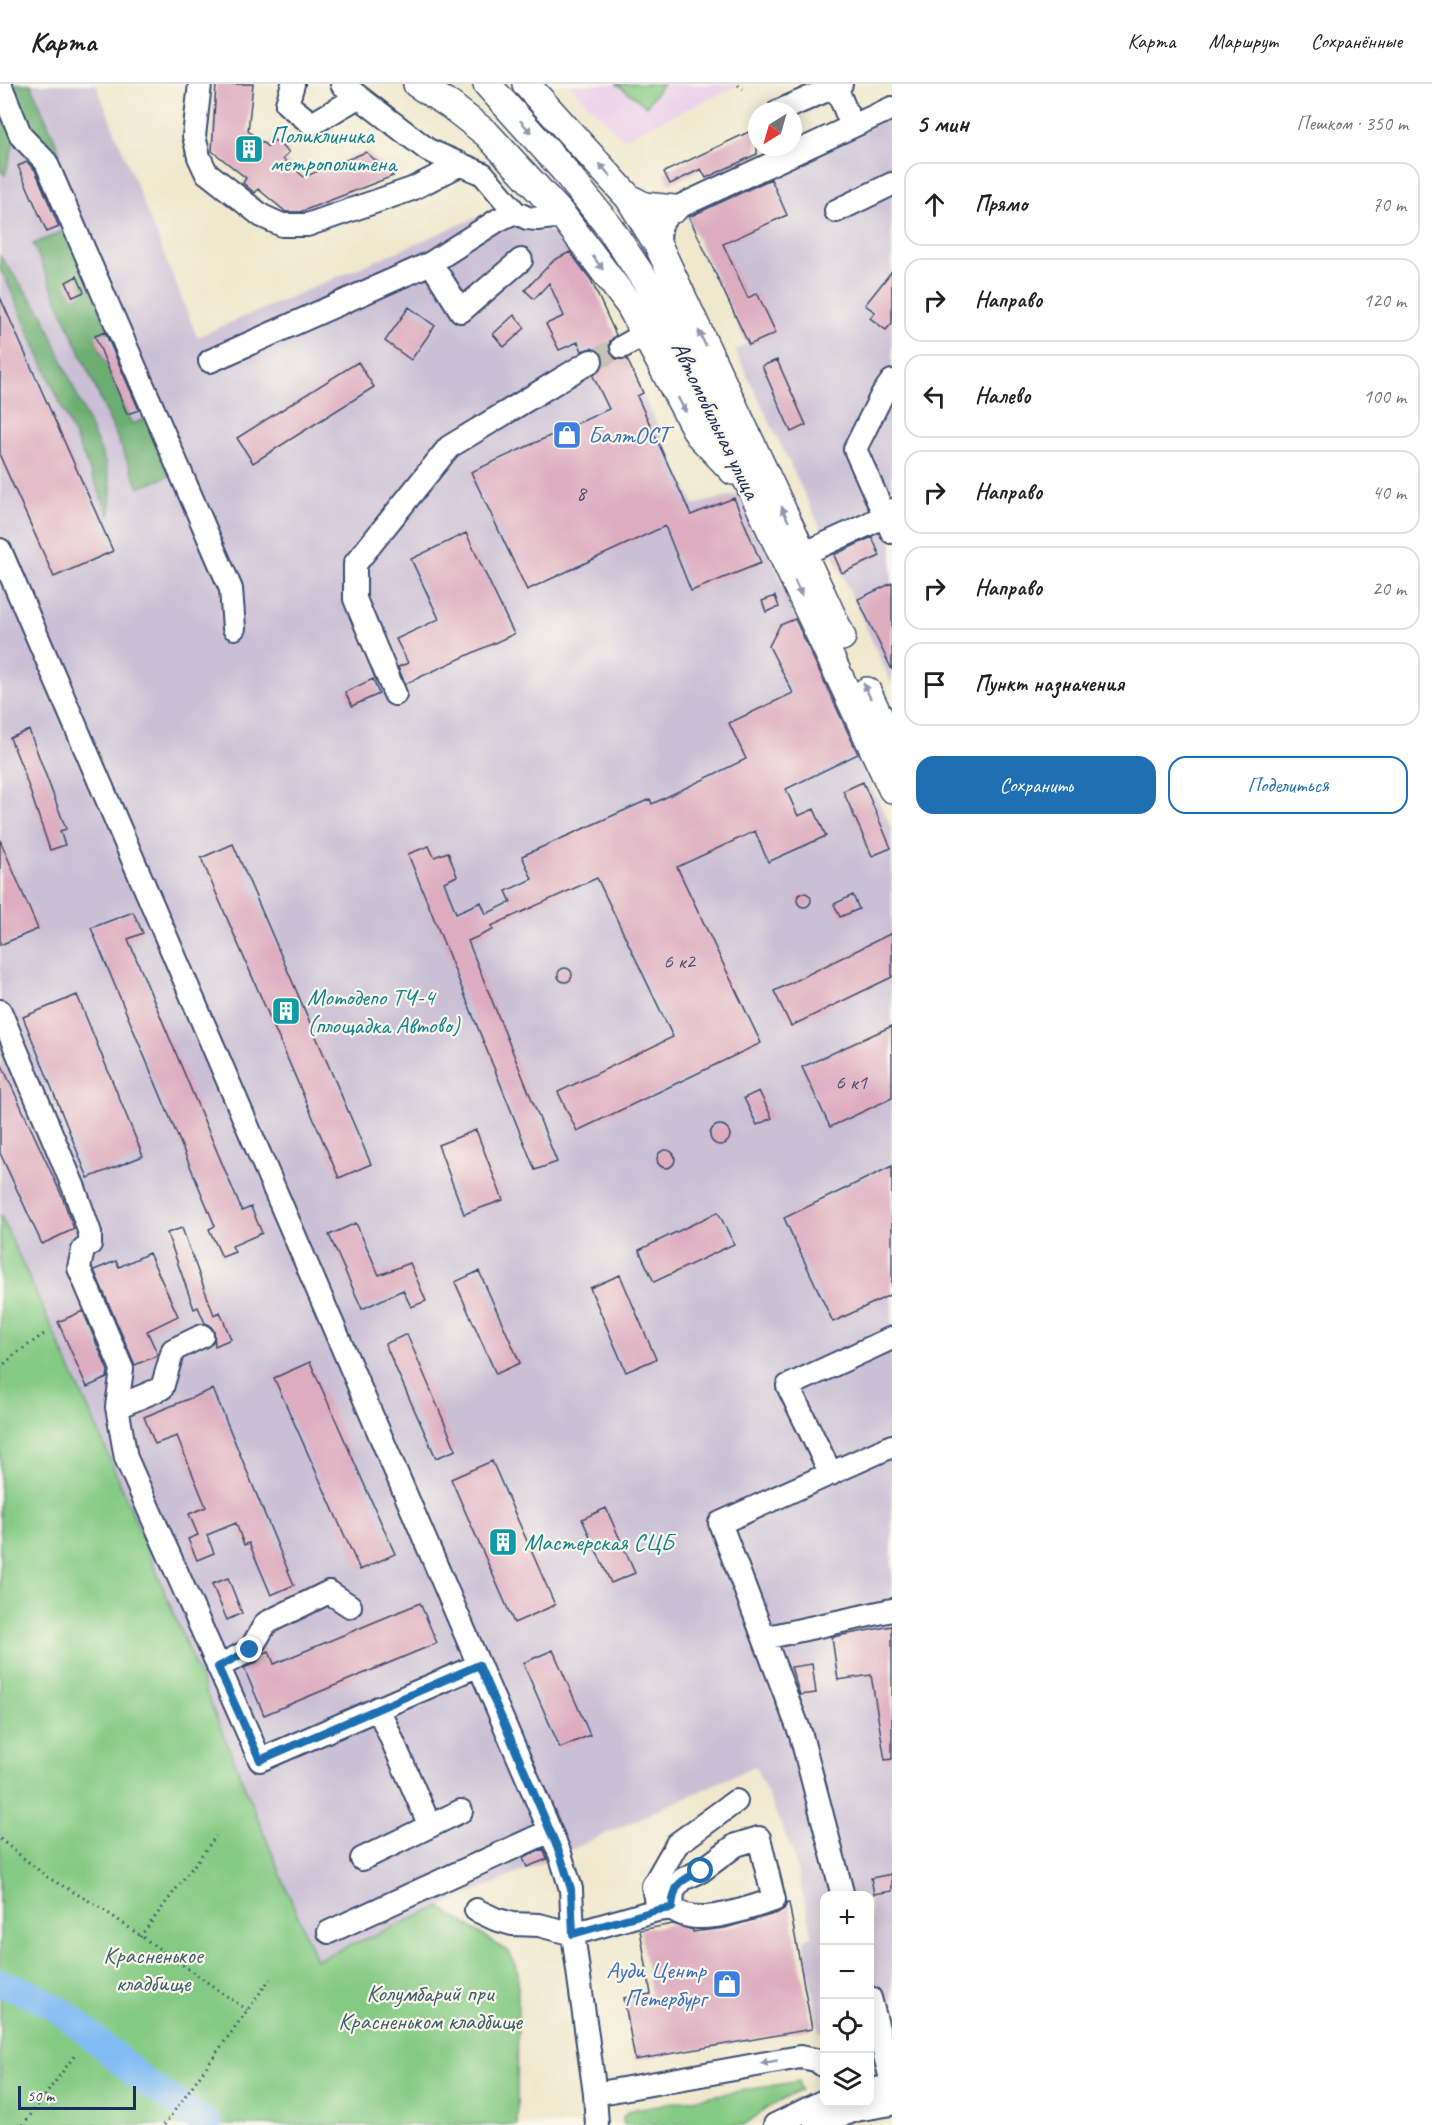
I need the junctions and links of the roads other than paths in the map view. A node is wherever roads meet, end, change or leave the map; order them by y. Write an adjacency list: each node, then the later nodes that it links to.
1 (0, 84): 32 (street)
2 (200, 84): 14 (street)
3 (293, 84): 8 (street)
4 (417, 84): 16 (main road)
5 (487, 84): 28 (main road, Автомобильная улица, one-way to 28)
6 (526, 84): 17 (main road, Автомобильная улица, one-way to 6)
7 (839, 86): 9 (street); 11 (street)
8 (350, 90): 14 (street)
9 (801, 102)
10 (892, 108): 11 (street)
11 (852, 126): 12 (street)
12 (802, 145)
13 (775, 156): 19 (street)
14 (461, 164): 18 (street)
15 (892, 184): 20 (street)
16 (539, 190): 18 (street); 21 (main road)
17 (629, 198): 19 (main road); 22 (main road, Автомобильная улица)
18 (512, 208): 21 (street); 24 (street)
19 (674, 209): 22 (street)
20 (836, 211)
21 (563, 216): 28 (main road, one-way to 28)
22 (659, 247): 31 (main road, Автомобильная улица, one-way to 22)
23 (521, 260): 24 (street)
24 (431, 263): 25 (street)
25 (210, 361)
26 (591, 361): 33 (street)
27 (892, 381): 29 (street)
28 (752, 490): 35 (main road, Автомобильная улица, one-way to 35)
29 (890, 519): 31 (street)
30 (0, 550): 45 (street)
31 (804, 554): 34 (main road, Автомобильная улица, one-way to 31)
32 (234, 628)
33 (395, 694)
34 (892, 744)
35 (892, 789)
36 (0, 1011): 39 (street)
37 (202, 1336): 39 (street)
38 (892, 1338): 41 (street)
39 (117, 1407): 46 (street)
40 (892, 1446): 41 (street)
41 (831, 1474): 44 (street)
42 (350, 1606): 46 (street)
43 (892, 1610): 44 (street)
44 (764, 1638): 53 (street)
45 (479, 1665): 47 (street); 51 (street)
46 (218, 1667): 47 (street)
47 (378, 1708): 50 (street)
48 (736, 1802): 54 (street)
49 (461, 1811): 50 (street)
50 (430, 1826): 52 (street)
51 (550, 1831): 56 (street); 57 (street)
52 (362, 1859)
53 (842, 1891)
54 (665, 1909): 54 (street); 57 (street)
55 (476, 1910): 57 (street)
56 (329, 1932)
57 (573, 1934): 62 (street)
58 (870, 1999): 60 (street)
59 (820, 2063): 62 (street, one-way to 62)
60 (892, 2085): 61 (street)
61 (874, 2089)
62 (595, 2094): 67 (street)
63 (820, 2103): 68 (street)
64 (892, 2103): 65 (street)
65 (874, 2104)
66 (853, 2107): 69 (street)
67 (597, 2125)
68 (775, 2125)
69 (815, 2125)

